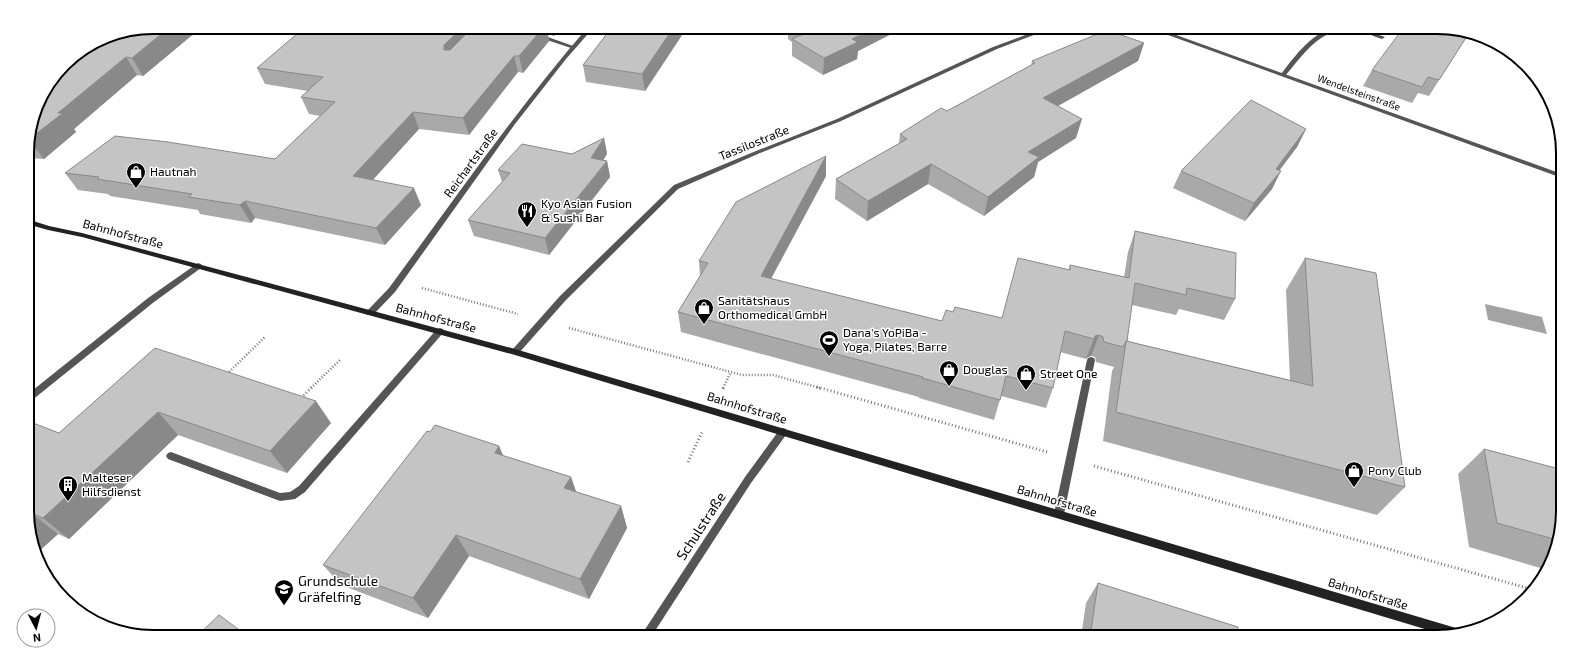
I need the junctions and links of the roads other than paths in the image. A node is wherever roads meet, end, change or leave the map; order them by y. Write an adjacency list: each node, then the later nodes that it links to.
1 (585, 34): 8 (street, Reichartstraße)
2 (1033, 34): 15 (street, Tassilostraße)
3 (1169, 34): 9 (street, Wendelsteinstraße)
4 (1320, 34): 9 (street)
5 (1374, 34): 7 (street)
6 (537, 35): 8 (street)
7 (1382, 36)
8 (573, 47): 13 (street, Reichartstraße)
9 (1283, 75): 10 (street, Wendelsteinstraße)
10 (1556, 174)
11 (34, 223): 12 (street, Bahnhofstraße)
12 (198, 266): 13 (street, Bahnhofstraße); 17 (street)
13 (370, 312): 14 (street, Bahnhofstraße)
14 (440, 332): 15 (street, Bahnhofstraße); 19 (street)
15 (515, 352): 18 (street, Bahnhofstraße)
16 (1091, 360): 20 (street)
17 (34, 394)
18 (783, 432): 20 (street, Bahnhofstraße); 21 (street, Schulstraße)
19 (171, 456)
20 (1059, 514): 22 (street, Bahnhofstraße)
21 (650, 630)
22 (1446, 630)

